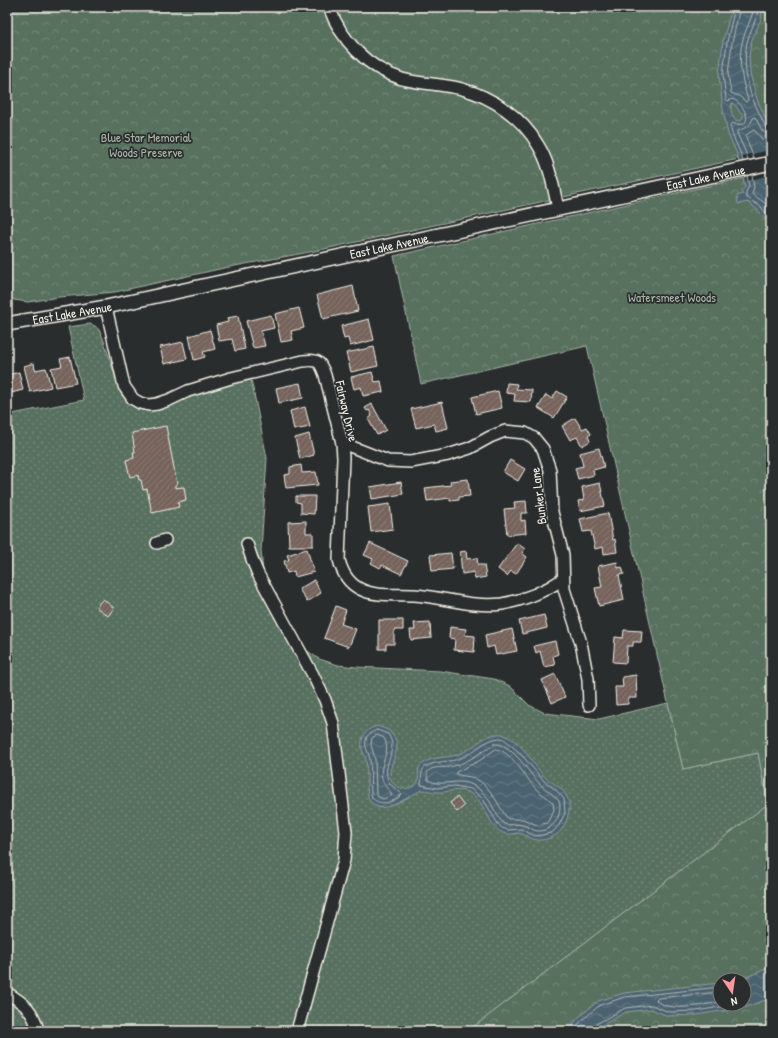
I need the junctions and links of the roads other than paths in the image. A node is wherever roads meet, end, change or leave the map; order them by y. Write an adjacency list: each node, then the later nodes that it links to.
1 (329, 7): 3 (street)
2 (771, 163): 3 (main road, East Lake Avenue)
3 (558, 208): 4 (main road, East Lake Avenue)
4 (106, 307): 5 (main road, East Lake Avenue); 6 (street, Fairway Drive)
5 (7, 324)
6 (342, 442): 8 (street, Bunker Lane); 8 (street, Fairway Drive)
7 (247, 544): 12 (street)
8 (563, 579): 9 (street, Bunker Lane)
9 (589, 705)
10 (7, 993): 11 (street)
11 (38, 1031)
12 (298, 1031)

